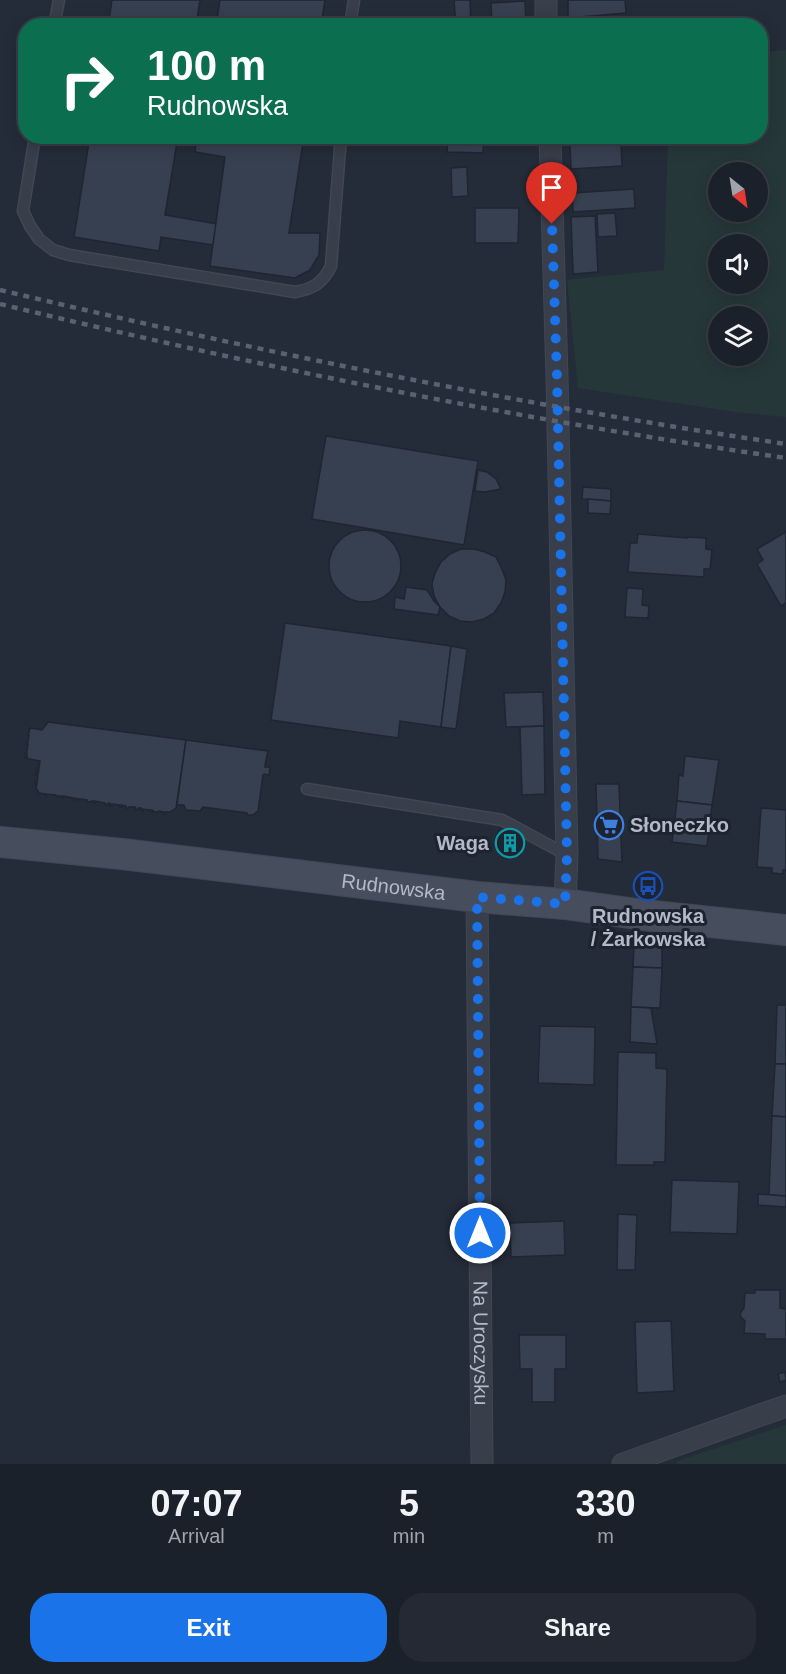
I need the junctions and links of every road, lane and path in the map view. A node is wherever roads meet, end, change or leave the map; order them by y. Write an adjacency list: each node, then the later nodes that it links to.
1 (59, 0): 4 (lane)
2 (354, 0): 5 (lane)
3 (546, 0): 6 (street)
4 (56, 18)
5 (351, 18)
6 (546, 18)
7 (34, 144): 8 (lane)
8 (340, 144)
9 (550, 144): 12 (street)
10 (307, 789): 12 (lane)
11 (0, 842): 13 (main road, Rudnowska)
12 (567, 855): 14 (street)
13 (477, 897): 14 (main road, Rudnowska); 17 (street, Na Uroczysku)
14 (565, 904): 15 (main road, Rudnowska)
15 (786, 930)
16 (786, 1406): 18 (street)
17 (482, 1464)
18 (623, 1464)

